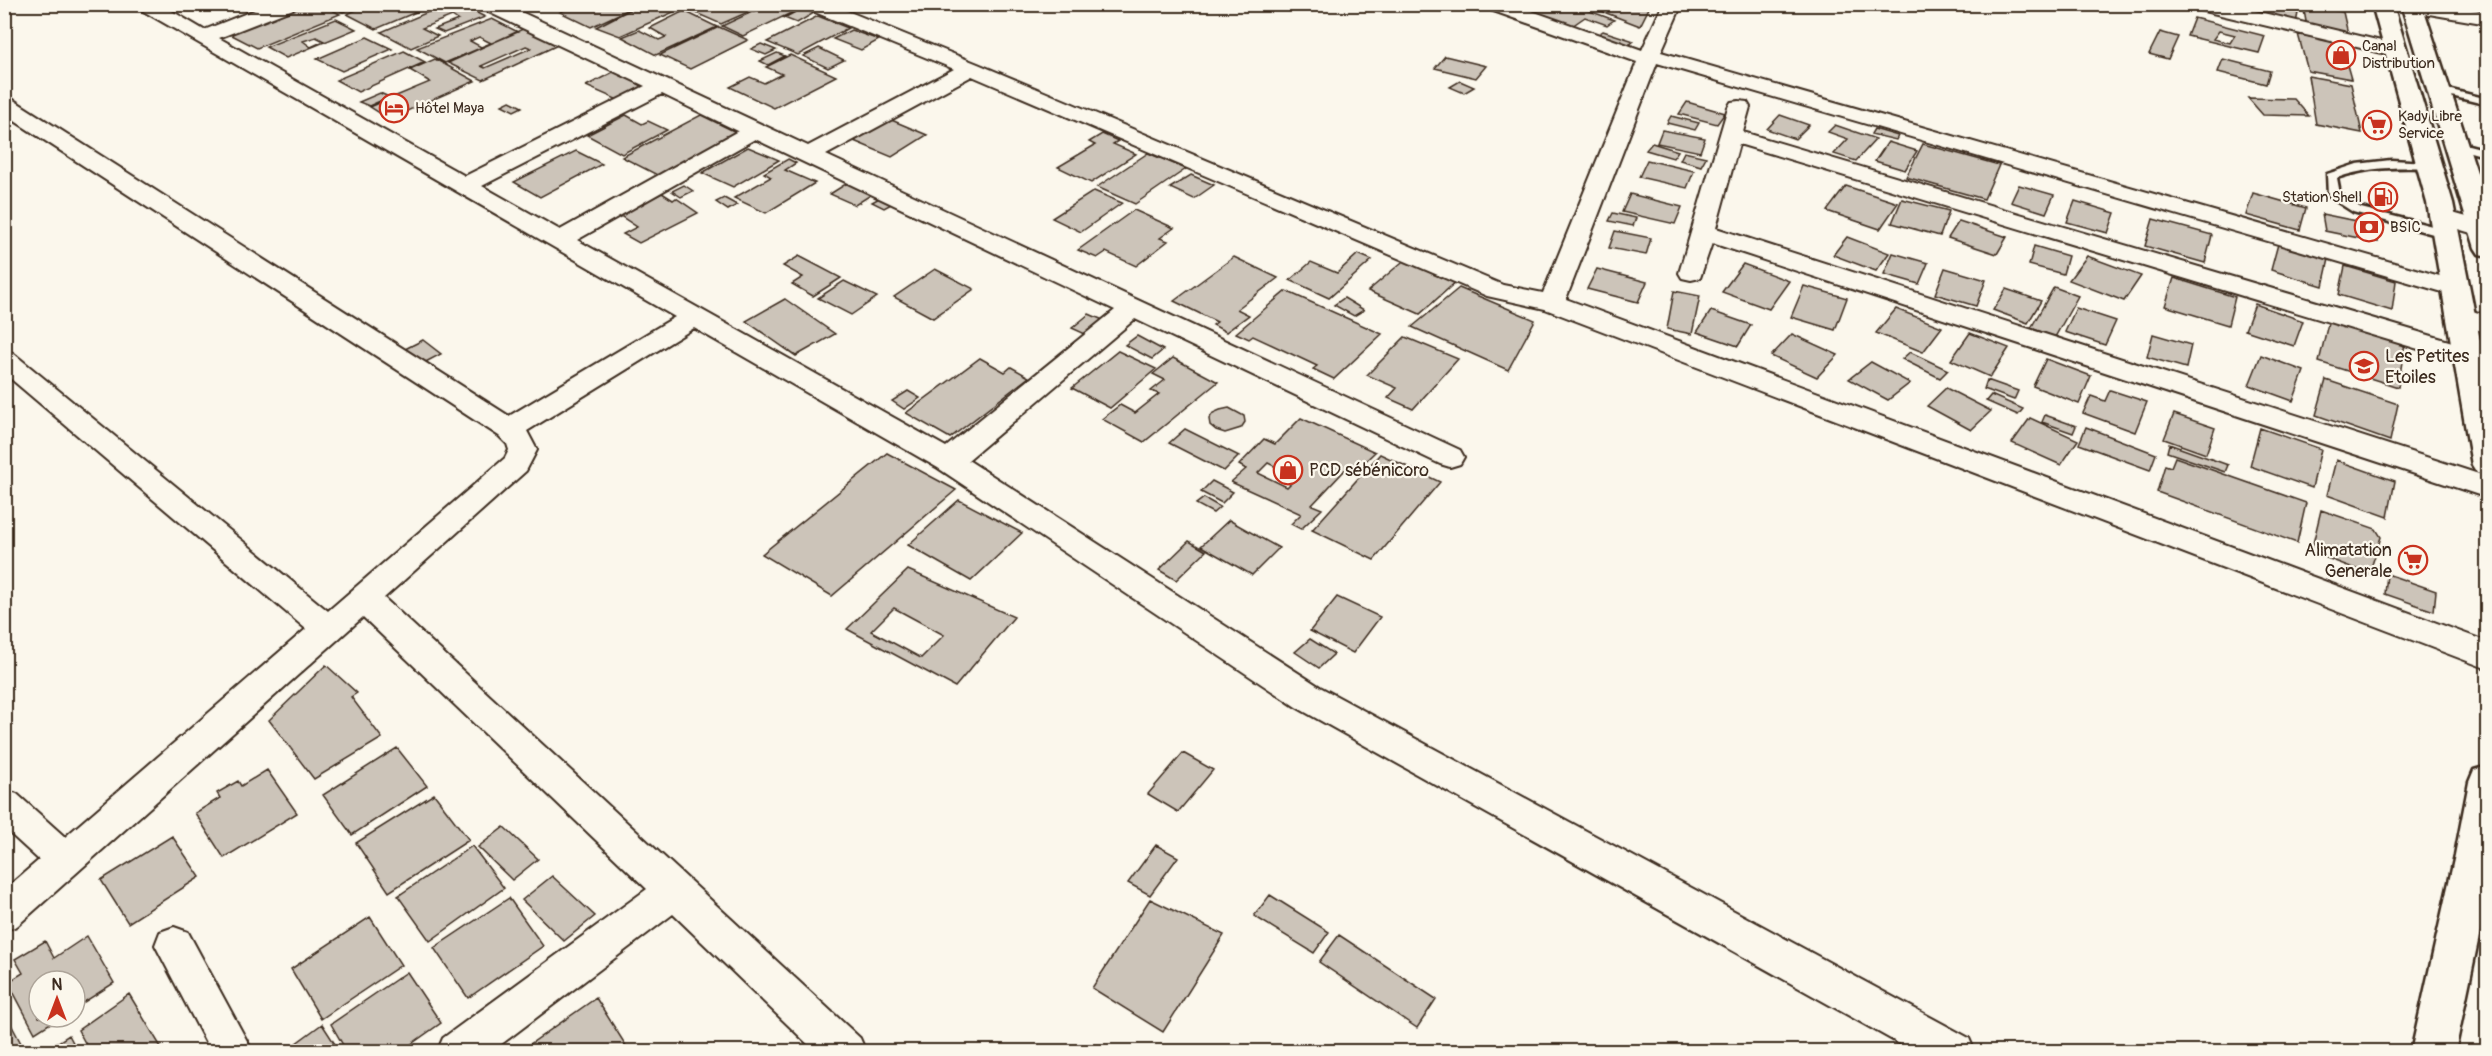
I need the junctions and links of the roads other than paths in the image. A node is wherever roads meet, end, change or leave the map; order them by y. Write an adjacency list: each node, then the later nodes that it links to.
1 (145, 4): 11 (street)
2 (289, 4): 11 (street)
3 (487, 4): 15 (street)
4 (812, 4): 14 (street)
5 (1492, 4): 13 (street)
6 (1672, 4): 13 (street)
7 (2198, 4): 12 (street)
8 (2382, 4): 12 (highway)
9 (2409, 5): 10 (street); 16 (highway)
10 (2487, 18)
11 (203, 37): 26 (street)
12 (2396, 50): 25 (highway)
13 (1649, 57): 32 (street); 33 (street)
14 (971, 68): 24 (street); 33 (street)
15 (662, 86): 20 (street); 26 (street)
16 (2439, 90): 17 (lane); 22 (highway)
17 (2487, 102)
18 (4, 104): 40 (street)
19 (1739, 107): 21 (street)
20 (755, 130): 24 (street); 30 (street)
21 (1731, 135): 28 (street); 38 (street)
22 (2457, 145): 23 (lane); 29 (highway)
23 (2487, 154)
24 (808, 155): 34 (street)
25 (2429, 165): 27 (highway); 27 (lane)
26 (464, 186): 30 (street)
27 (2443, 225): 29 (street); 32 (highway)
28 (1703, 232): 31 (street); 44 (street)
29 (2486, 236)
30 (559, 240): 36 (street)
31 (1691, 273)
32 (2455, 288): 35 (highway)
33 (1552, 303): 47 (street)
34 (1133, 308): 41 (street); 42 (street)
35 (2460, 315): 37 (street); 38 (highway)
36 (694, 316): 40 (street); 42 (street)
37 (2487, 325)
38 (2467, 355): 43 (highway)
39 (4, 359): 46 (street)
40 (509, 429): 45 (street)
41 (1450, 457)
42 (948, 461): 57 (street)
43 (2487, 465)
44 (2487, 488)
45 (363, 598): 46 (street); 51 (street)
46 (328, 629): 50 (street)
47 (2487, 656)
48 (2487, 782): 58 (highway)
49 (4, 805): 50 (street)
50 (66, 860): 52 (street)
51 (674, 891): 55 (street); 56 (street)
52 (4, 914)
53 (174, 945): 54 (street)
54 (233, 1052)
55 (457, 1052)
56 (846, 1052)
57 (1955, 1052)
58 (2433, 1052)

